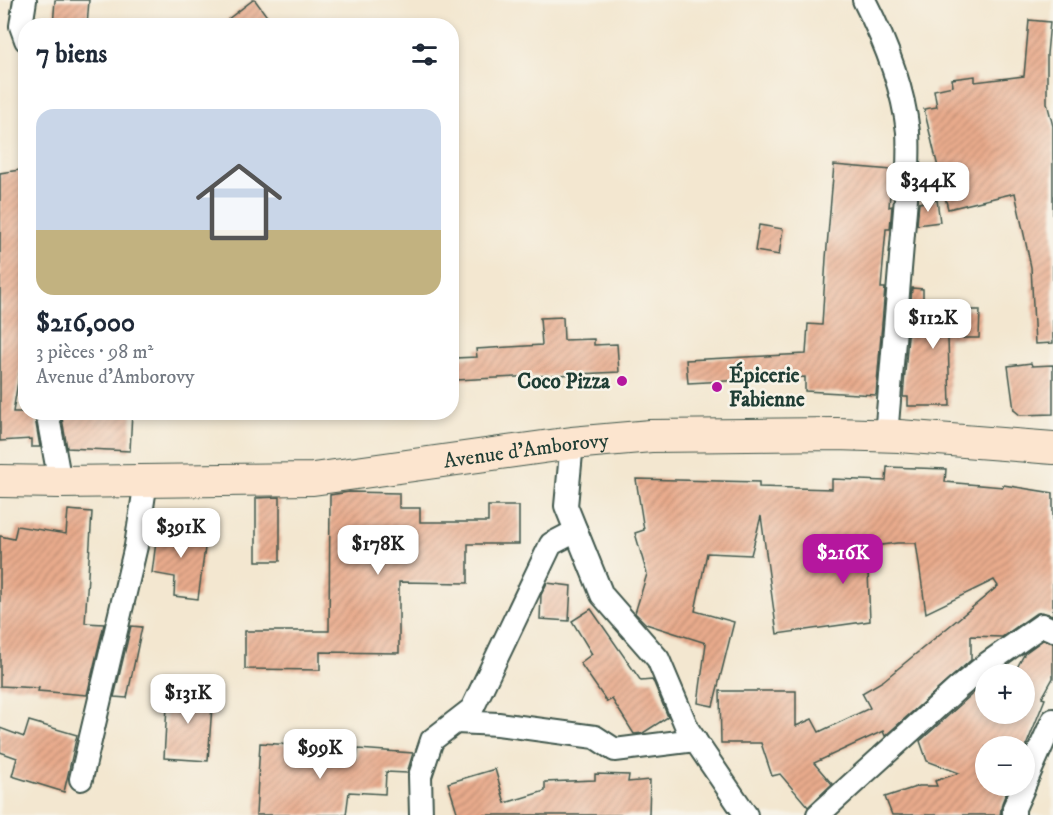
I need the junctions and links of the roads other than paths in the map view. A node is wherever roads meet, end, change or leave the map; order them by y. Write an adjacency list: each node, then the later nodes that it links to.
1 (25, 0): 3 (street)
2 (864, 0): 5 (street)
3 (22, 18)
4 (48, 420): 10 (street)
5 (886, 436): 6 (main road, Avenue d'Amborovy); 7 (main road, Avenue d'Amborovy)
6 (572, 442): 9 (main road, Avenue d'Amborovy); 11 (street)
7 (1053, 448)
8 (0, 481): 10 (main road, Avenue d'Amborovy)
9 (146, 481): 10 (main road, Avenue d'Amborovy); 17 (street)
10 (60, 482)
11 (576, 531): 14 (street); 15 (street)
12 (1053, 630): 21 (street)
13 (1053, 720): 16 (street)
14 (456, 722): 15 (street); 19 (street)
15 (695, 740): 20 (street)
16 (1035, 761)
17 (81, 779)
18 (1019, 796): 22 (street)
19 (420, 815)
20 (746, 815)
21 (818, 815)
22 (1014, 815)

